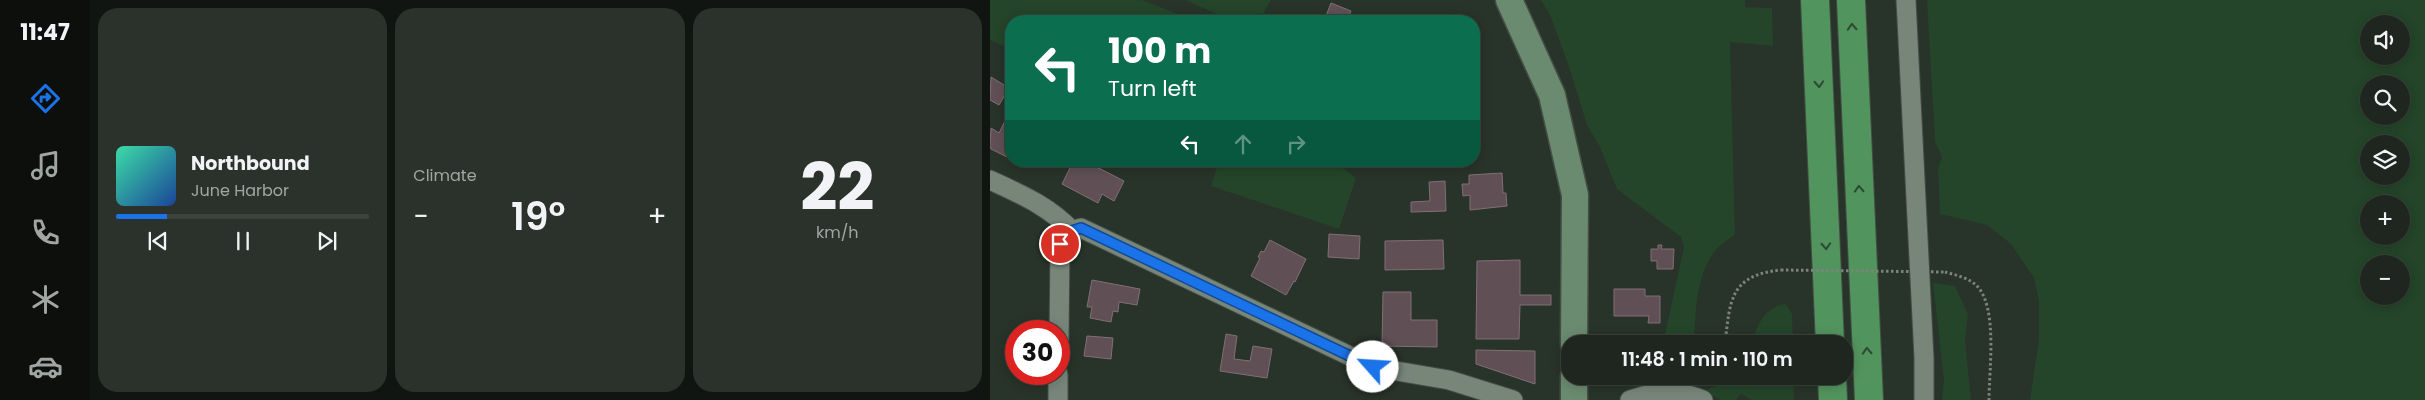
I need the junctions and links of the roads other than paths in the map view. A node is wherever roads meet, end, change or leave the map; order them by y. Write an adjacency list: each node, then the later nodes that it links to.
1 (1509, 0): 8 (main road)
2 (1815, 0): 9 (highway, one-way to 9)
3 (1851, 0): 19 (highway, one-way to 3)
4 (1906, 0): 20 (street)
5 (990, 180): 6 (street)
6 (1072, 231): 7 (street); 14 (street)
7 (1059, 320)
8 (1574, 335)
9 (1830, 335)
10 (1058, 385): 13 (street)
11 (1574, 385): 15 (main road)
12 (1832, 385): 18 (highway)
13 (1058, 400)
14 (1513, 400)
15 (1574, 400)
16 (1630, 400): 17 (street)
17 (1703, 400)
18 (1833, 400)
19 (1869, 400)
20 (1924, 400)

